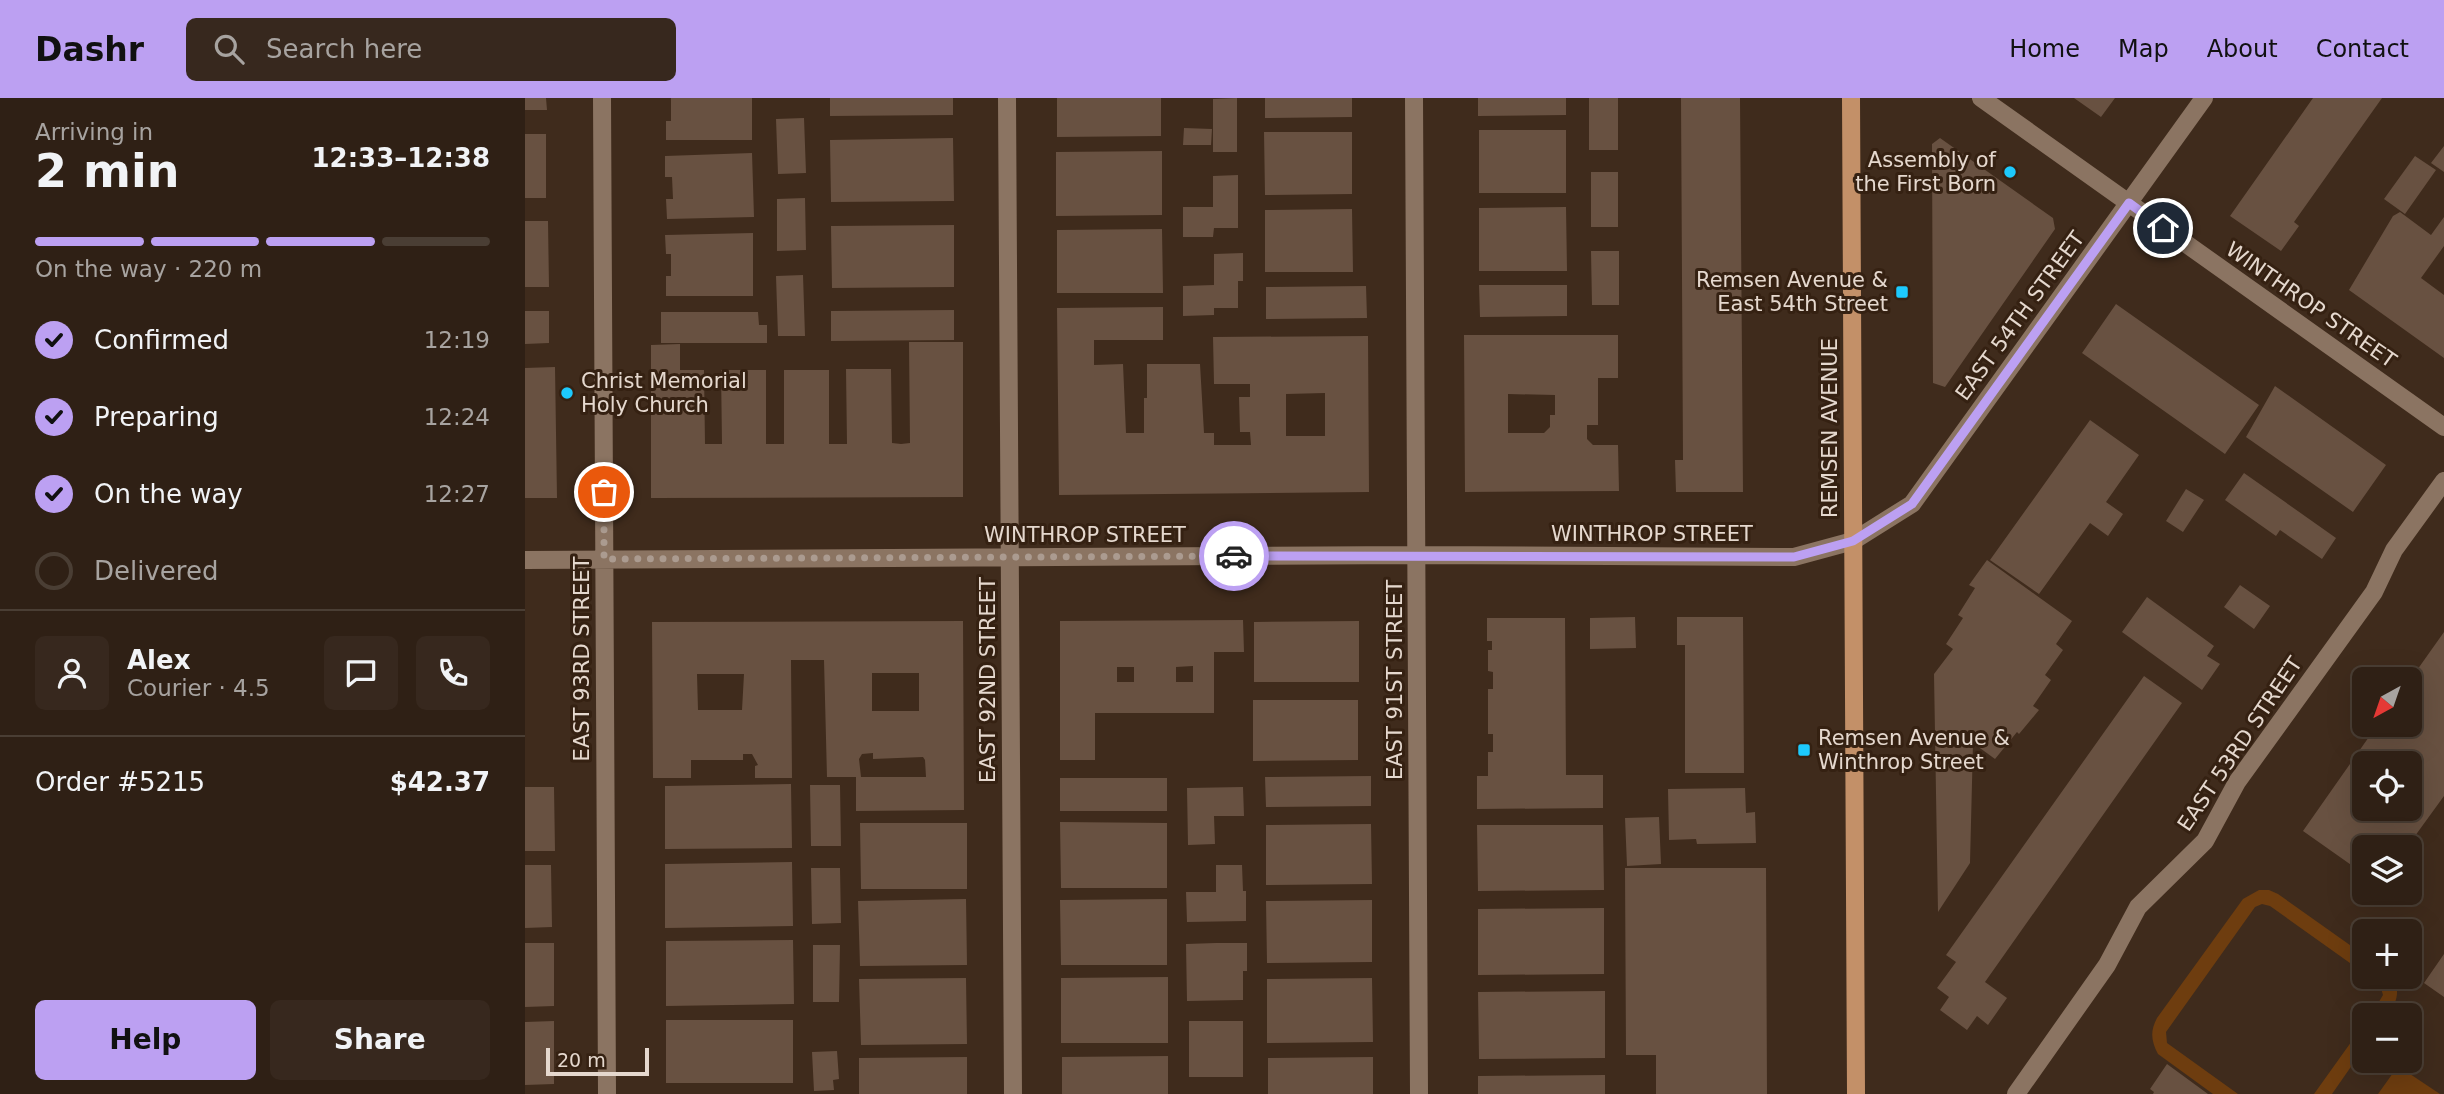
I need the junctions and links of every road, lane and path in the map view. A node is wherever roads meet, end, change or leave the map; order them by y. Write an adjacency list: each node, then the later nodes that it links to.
1 (602, 98): 13 (street, EAST 93RD STREET)
2 (1007, 98): 12 (street, EAST 92ND STREET)
3 (1414, 98): 11 (street, EAST 91ST STREET)
4 (1851, 98): 10 (main road, REMSEN AVENUE)
5 (1981, 98): 7 (street, WINTHROP STREET)
6 (2204, 98): 7 (street, EAST 54TH STREET)
7 (2129, 203): 8 (street, WINTHROP STREET); 10 (street, EAST 54TH STREET)
8 (2444, 427)
9 (2444, 481): 19 (street, EAST 53RD STREET)
10 (1853, 541): 11 (street, WINTHROP STREET); 18 (main road, REMSEN AVENUE)
11 (1417, 555): 12 (street, WINTHROP STREET); 17 (street, EAST 91ST STREET)
12 (1010, 558): 13 (street, WINTHROP STREET); 16 (street, EAST 92ND STREET)
13 (604, 559): 14 (street, WINTHROP STREET); 15 (street, EAST 93RD STREET)
14 (525, 560)
15 (607, 1094)
16 (1013, 1094)
17 (1419, 1094)
18 (1856, 1094)
19 (2016, 1094)

